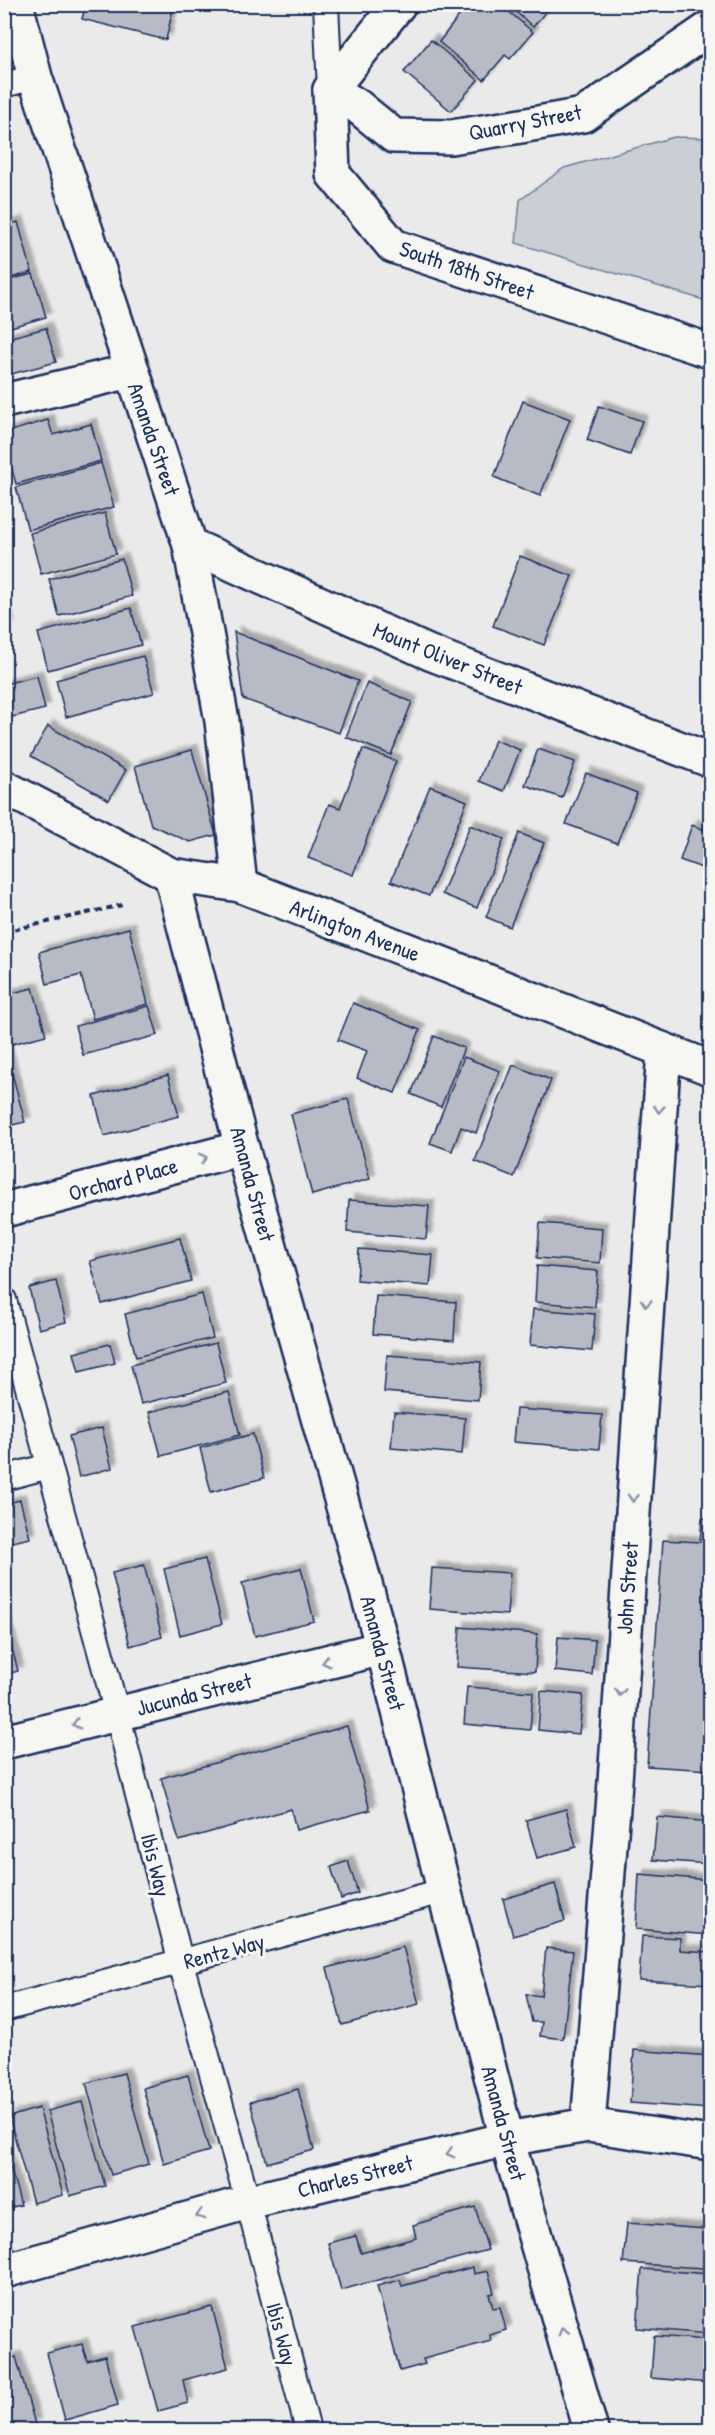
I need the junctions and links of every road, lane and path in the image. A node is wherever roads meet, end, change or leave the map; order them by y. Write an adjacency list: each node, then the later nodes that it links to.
1 (326, 4): 6 (lane)
2 (399, 4): 6 (street)
3 (18, 8): 5 (street, Amanda Street)
4 (711, 28): 6 (street, Quarry Street)
5 (20, 81): 8 (street, Amanda Street)
6 (330, 90): 7 (street, South 18th Street)
7 (711, 351)
8 (131, 371): 9 (street); 10 (street, Amanda Street)
9 (4, 400)
10 (190, 545): 11 (street, Mount Oliver Street); 14 (street, Amanda Street)
11 (711, 760)
12 (4, 787): 13 (street, Arlington Avenue)
13 (171, 875): 14 (street, Arlington Avenue); 19 (street, Amanda Street)
14 (240, 885): 17 (street, Arlington Avenue)
15 (122, 905): 16 (path)
16 (4, 932)
17 (664, 1050): 18 (street, Arlington Avenue); 30 (street, John Street, one-way to 30)
18 (711, 1068)
19 (242, 1148): 20 (street, Orchard Place, one-way to 19); 24 (street, Amanda Street)
20 (4, 1210)
21 (4, 1300): 22 (lane, Ibis Way)
22 (49, 1466): 23 (lane); 25 (lane, Ibis Way)
23 (4, 1478)
24 (383, 1648): 25 (street, Jucunda Street, one-way to 25); 27 (street, Amanda Street)
25 (117, 1713): 26 (street, Jucunda Street, one-way to 26); 28 (lane, Ibis Way)
26 (4, 1742)
27 (443, 1891): 28 (lane, Rentz Way); 31 (street, Amanda Street)
28 (181, 1963): 29 (lane, Rentz Way); 33 (lane, Ibis Way)
29 (4, 2009)
30 (588, 2125): 31 (street, Charles Street); 32 (street, Charles Street)
31 (507, 2139): 33 (street, Charles Street, one-way to 33); 36 (street, Amanda Street, one-way to 31)
32 (711, 2143)
33 (248, 2202): 34 (street, Charles Street, one-way to 34); 35 (lane, Ibis Way)
34 (4, 2271)
35 (308, 2430)
36 (591, 2430)

